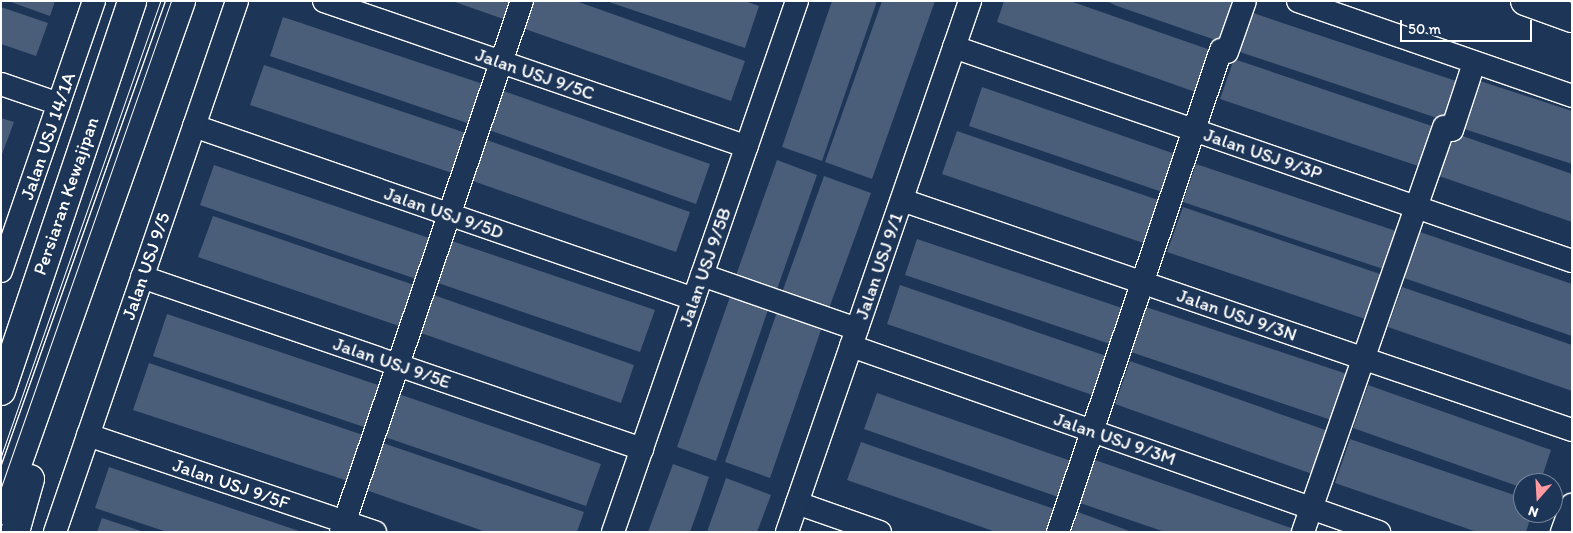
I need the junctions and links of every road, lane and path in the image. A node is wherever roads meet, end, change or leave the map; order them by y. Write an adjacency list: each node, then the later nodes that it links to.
1 (94, 1): 18 (street, Jalan USJ 14/1A)
2 (132, 1): 36 (main road, Persiaran Kewajipan)
3 (181, 1): 32 (main road)
4 (237, 1): 19 (street, Jalan USJ 9/5)
5 (324, 1): 14 (street, Jalan USJ 9/5C)
6 (522, 1): 14 (street)
7 (797, 1): 21 (street, Jalan USJ 9/5B)
8 (970, 1): 13 (street, Jalan USJ 9/1)
9 (1245, 1): 20 (street)
10 (1298, 1): 15 (street)
11 (1524, 1): 12 (main road)
12 (1572, 18)
13 (954, 47): 20 (street, Jalan USJ 9/3P); 22 (street, Jalan USJ 9/1)
14 (501, 62): 21 (street, Jalan USJ 9/5C); 24 (street)
15 (1474, 64): 17 (street); 23 (street)
16 (1, 84): 18 (street)
17 (1572, 96)
18 (59, 104): 25 (street, Jalan USJ 14/1A)
19 (194, 126): 24 (street, Jalan USJ 9/5D); 29 (street, Jalan USJ 9/5)
20 (1194, 130): 23 (street, Jalan USJ 9/3P); 30 (street)
21 (747, 147): 28 (street, Jalan USJ 9/5B)
22 (902, 200): 30 (street, Jalan USJ 9/3N); 33 (street, Jalan USJ 9/1)
23 (1416, 207): 26 (street, Jalan USJ 9/3P); 34 (street)
24 (450, 215): 31 (street, Jalan USJ 9/5D); 35 (street)
25 (6, 241): 27 (street, Jalan USJ 14/1A)
26 (1572, 261)
27 (1, 271)
28 (702, 275): 31 (street, Jalan USJ 9/5B); 33 (street, Jalan USJ 9/3M)
29 (142, 277): 35 (street, Jalan USJ 9/5E); 39 (street, Jalan USJ 9/5)
30 (1142, 282): 34 (street, Jalan USJ 9/3N); 38 (street)
31 (694, 299): 40 (street, Jalan USJ 9/5B)
32 (71, 316): 44 (main road); 46 (main road)
33 (854, 337): 38 (street, Jalan USJ 9/3M); 41 (street, Jalan USJ 9/1)
34 (1363, 358): 37 (street, Jalan USJ 9/3N); 43 (street)
35 (398, 365): 40 (street, Jalan USJ 9/5E); 45 (street)
36 (1, 391)
37 (1572, 430)
38 (1092, 431): 43 (street, Jalan USJ 9/3M); 52 (street)
39 (88, 435): 45 (street, Jalan USJ 9/5F); 47 (street, Jalan USJ 9/5)
40 (642, 449): 49 (street, Jalan USJ 9/5B)
41 (797, 503): 50 (street, Jalan USJ 9/1); 51 (street)
42 (1572, 505): 55 (street)
43 (1311, 508): 53 (street); 54 (street, Jalan USJ 9/3M)
44 (1, 510)
45 (343, 527): 48 (street, Jalan USJ 9/5F)
46 (15, 532)
47 (55, 532)
48 (375, 532)
49 (613, 532)
50 (787, 532)
51 (880, 532)
52 (1058, 532)
53 (1303, 532)
54 (1379, 532)
55 (1562, 532)

